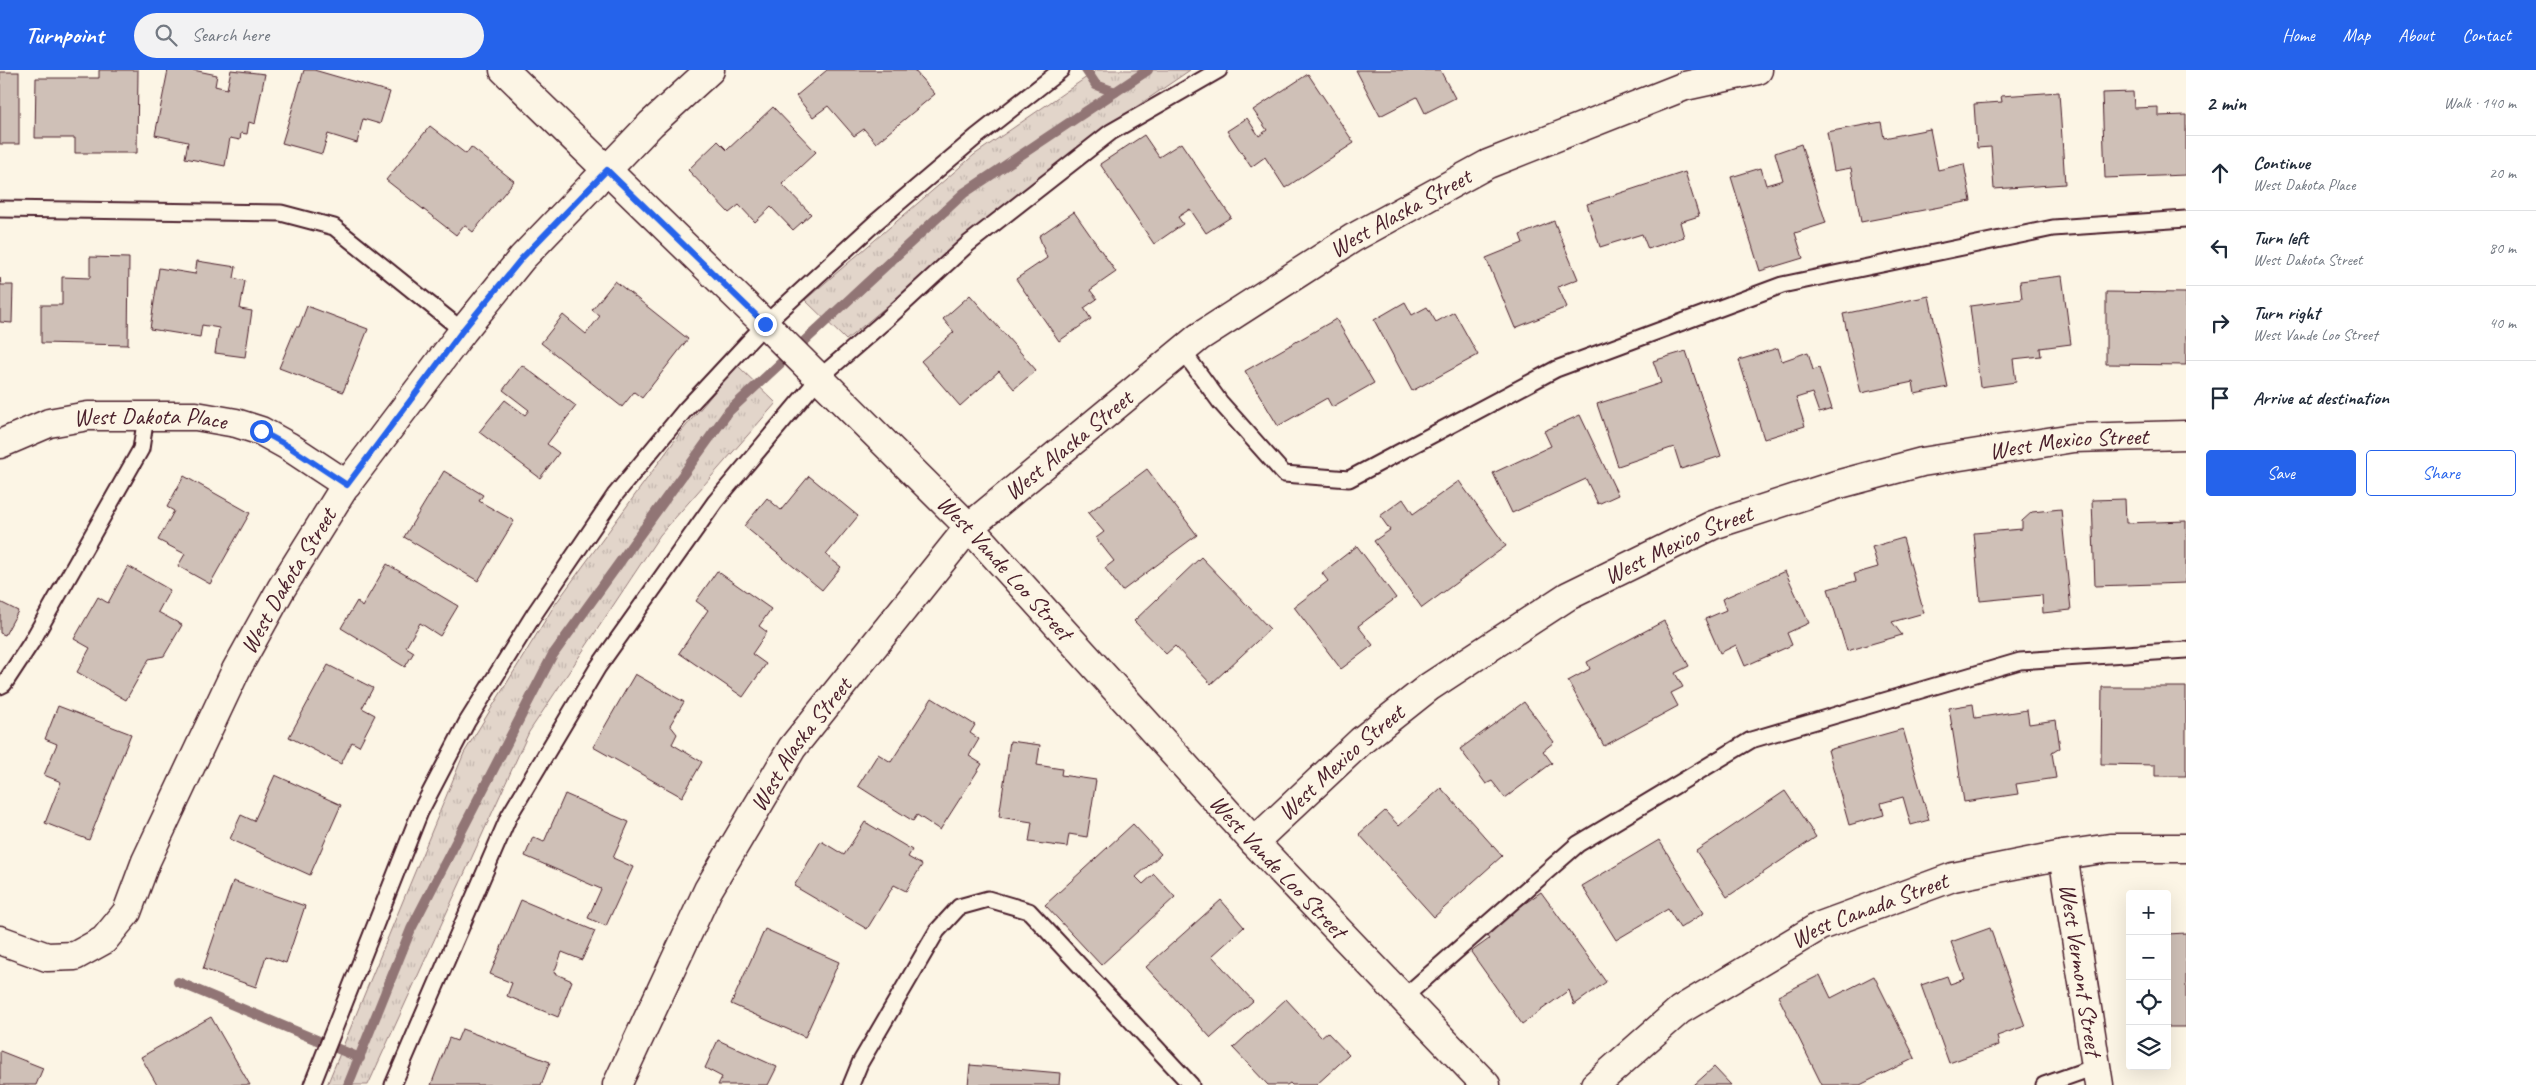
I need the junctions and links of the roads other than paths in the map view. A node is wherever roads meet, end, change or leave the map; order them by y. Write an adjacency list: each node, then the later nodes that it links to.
1 (504, 70): 6 (street, West Vande Loo Street)
2 (710, 70): 6 (street, West Dakota Street)
3 (1061, 70): 9 (lane)
4 (1219, 70): 12 (lane)
5 (1758, 70): 11 (street, West Alaska Street)
6 (607, 170): 9 (street, West Vande Loo Street); 10 (street, West Dakota Street)
7 (0, 208): 10 (lane)
8 (2186, 219): 11 (lane)
9 (765, 324): 12 (street, West Vande Loo Street); 26 (lane)
10 (463, 330): 16 (street, West Dakota Street)
11 (1182, 350): 17 (street, West Alaska Street)
12 (819, 378): 17 (street, West Vande Loo Street); 27 (lane)
13 (146, 416): 15 (street, West Dakota Place); 16 (street, West Dakota Place); 19 (lane)
14 (2186, 435): 20 (street, West Mexico Street)
15 (0, 444)
16 (347, 485): 23 (street, West Dakota Street)
17 (969, 527): 20 (street, West Vande Loo Street); 28 (street, West Alaska Street)
18 (2186, 650): 24 (lane)
19 (0, 686)
20 (1254, 842): 24 (street, West Vande Loo Street)
21 (2186, 848): 22 (street, West Canada Street)
22 (2063, 855): 25 (street, West Vermont Street); 32 (street, West Canada Street)
23 (0, 940)
24 (1403, 998): 31 (street, West Vande Loo Street)
25 (2097, 1076): 33 (lane)
26 (312, 1085)
27 (392, 1085)
28 (617, 1085)
29 (851, 1085): 30 (lane)
30 (1191, 1085)
31 (1486, 1085)
32 (1595, 1085)
33 (2044, 1085)

